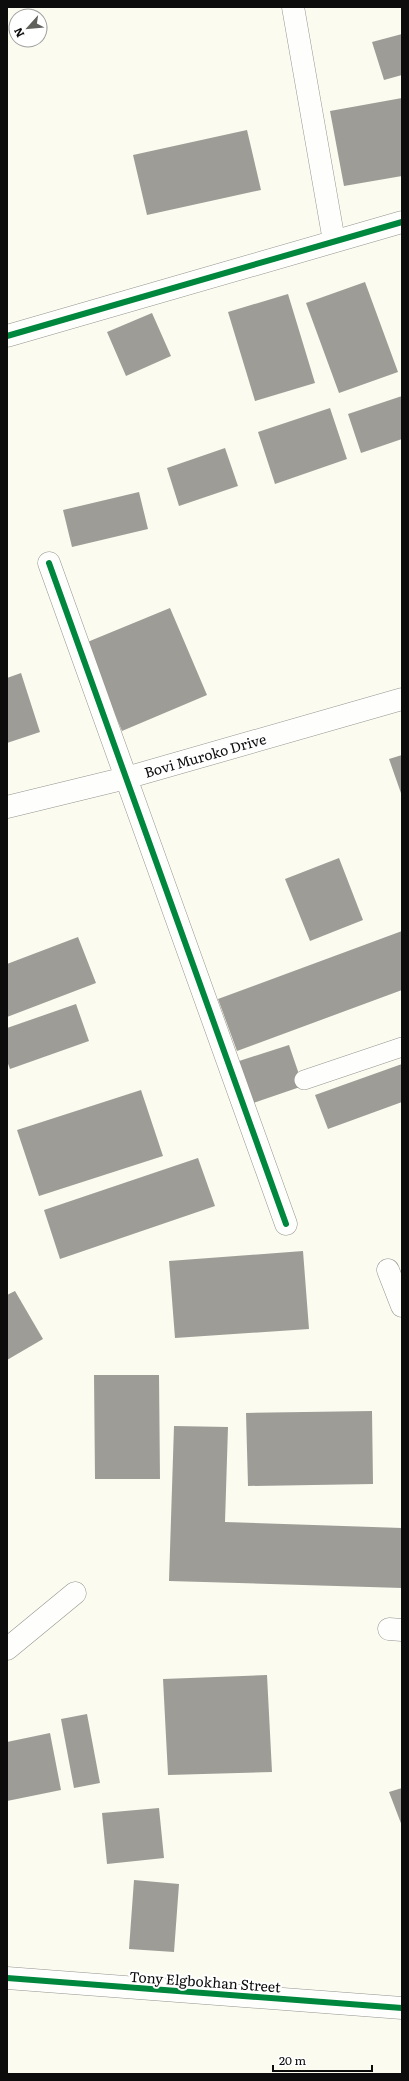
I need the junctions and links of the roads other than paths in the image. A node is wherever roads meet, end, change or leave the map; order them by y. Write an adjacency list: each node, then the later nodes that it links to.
1 (292, 7): 3 (street)
2 (402, 222): 3 (street)
3 (334, 241): 4 (street)
4 (7, 336)
5 (49, 563): 7 (street)
6 (402, 699): 7 (street, Bovi Muroko Drive)
7 (126, 778): 8 (street, Bovi Muroko Drive); 11 (street)
8 (7, 807)
9 (402, 1047): 10 (lane)
10 (304, 1080)
11 (286, 1224)
12 (388, 1270): 13 (street)
13 (402, 1306)
14 (75, 1593): 15 (street)
15 (7, 1649)
16 (7, 1978): 17 (street, Tony Elgbokhan Street)
17 (402, 2008)

